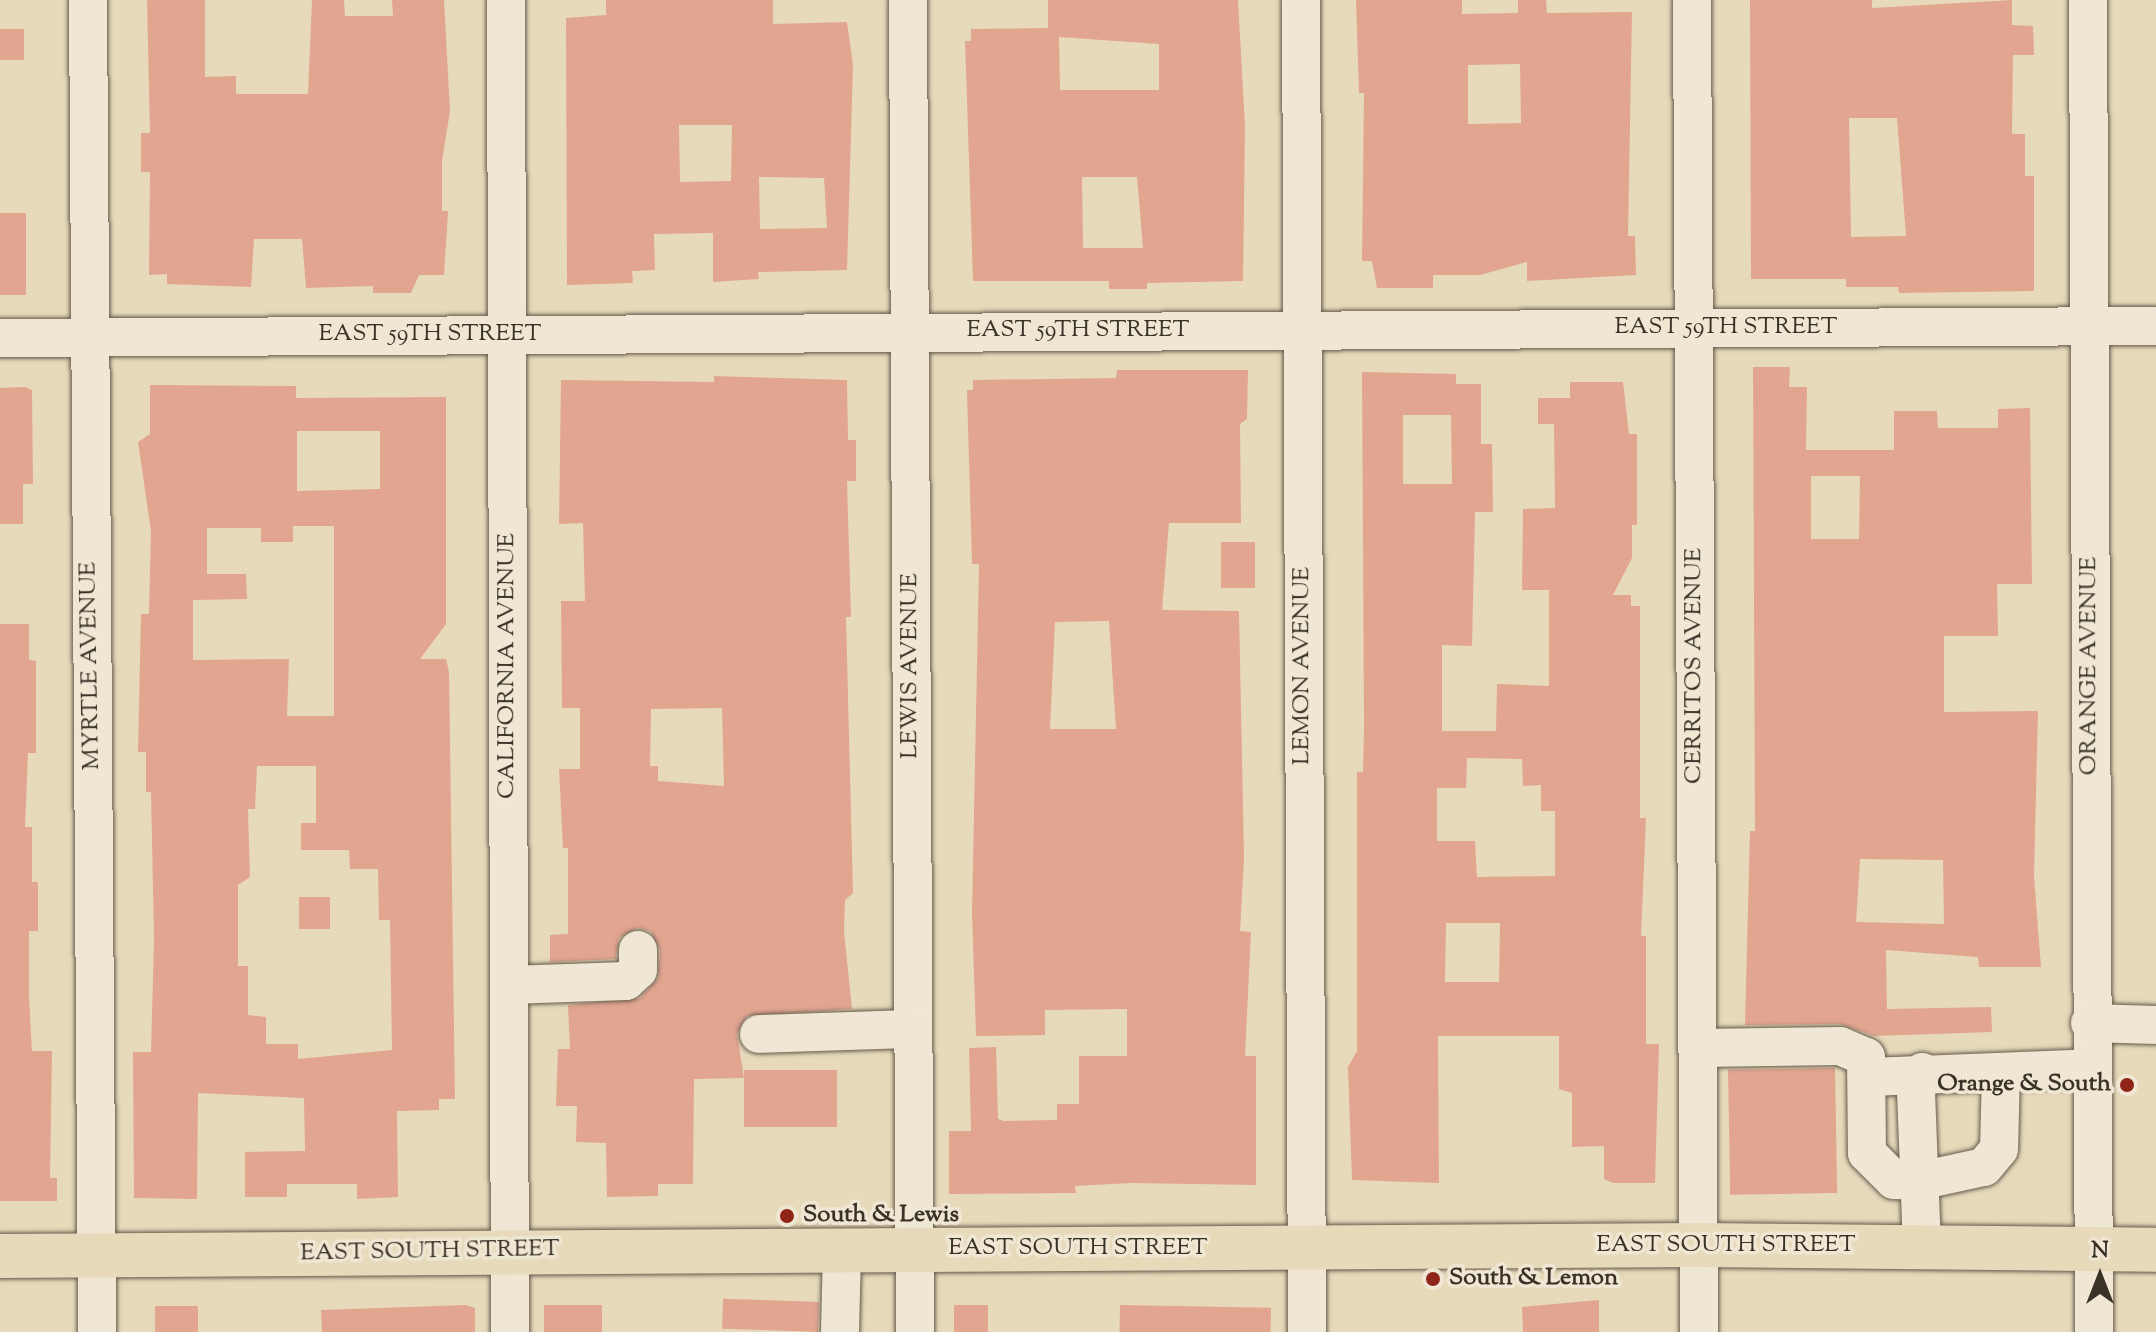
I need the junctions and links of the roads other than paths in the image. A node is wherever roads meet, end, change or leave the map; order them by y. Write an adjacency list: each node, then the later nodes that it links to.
1 (88, 0): 14 (street, MYRTLE AVENUE)
2 (506, 0): 12 (street, CALIFORNIA AVENUE)
3 (908, 0): 11 (street, LEWIS AVENUE)
4 (1301, 0): 10 (street, LEMON AVENUE)
5 (1692, 0): 9 (street, CERRITOS AVENUE)
6 (2088, 0): 7 (street, ORANGE AVENUE)
7 (2088, 325): 8 (street, EAST 59TH STREET); 9 (street, EAST 59TH STREET); 17 (street, ORANGE AVENUE)
8 (2156, 326)
9 (1692, 329): 10 (street, EAST 59TH STREET); 21 (street, CERRITOS AVENUE)
10 (1301, 330): 11 (street, EAST 59TH STREET); 28 (street, LEMON AVENUE)
11 (910, 332): 12 (street, EAST 59TH STREET); 19 (street, LEWIS AVENUE)
12 (506, 335): 14 (street, EAST 59TH STREET); 16 (street, CALIFORNIA AVENUE)
13 (0, 338): 14 (street, EAST 59TH STREET)
14 (88, 338): 36 (street, MYRTLE AVENUE)
15 (638, 950): 16 (street)
16 (509, 985): 33 (street, CALIFORNIA AVENUE)
17 (2090, 1023): 18 (street); 22 (street, ORANGE AVENUE)
18 (2156, 1025)
19 (913, 1029): 20 (street); 31 (street, LEWIS AVENUE)
20 (759, 1034)
21 (1698, 1048): 25 (street); 27 (street, CERRITOS AVENUE)
22 (2091, 1068): 24 (street); 34 (street, ORANGE AVENUE)
23 (1922, 1072): 24 (street); 25 (street); 26 (street)
24 (2001, 1072): 26 (street)
25 (1870, 1077): 26 (street)
26 (1919, 1181): 29 (street)
27 (1699, 1245): 28 (main road, EAST SOUTH STREET); 29 (main road, EAST SOUTH STREET); 42 (street, CERRITOS AVENUE)
28 (1306, 1248): 31 (main road, EAST SOUTH STREET); 41 (street, LEMON AVENUE)
29 (1922, 1248): 34 (main road, EAST SOUTH STREET)
30 (842, 1250): 31 (main road, EAST SOUTH STREET); 33 (main road, EAST SOUTH STREET); 39 (street)
31 (914, 1250): 40 (street, LEWIS AVENUE)
32 (2156, 1250): 34 (main road, EAST SOUTH STREET)
33 (510, 1251): 36 (main road, EAST SOUTH STREET); 38 (street, CALIFORNIA AVENUE)
34 (2094, 1251): 43 (street, ORANGE AVENUE)
35 (0, 1256): 36 (main road, EAST SOUTH STREET)
36 (96, 1256): 37 (street, MYRTLE AVENUE)
37 (97, 1332)
38 (510, 1332)
39 (840, 1332)
40 (915, 1332)
41 (1307, 1332)
42 (1699, 1332)
43 (2094, 1332)

